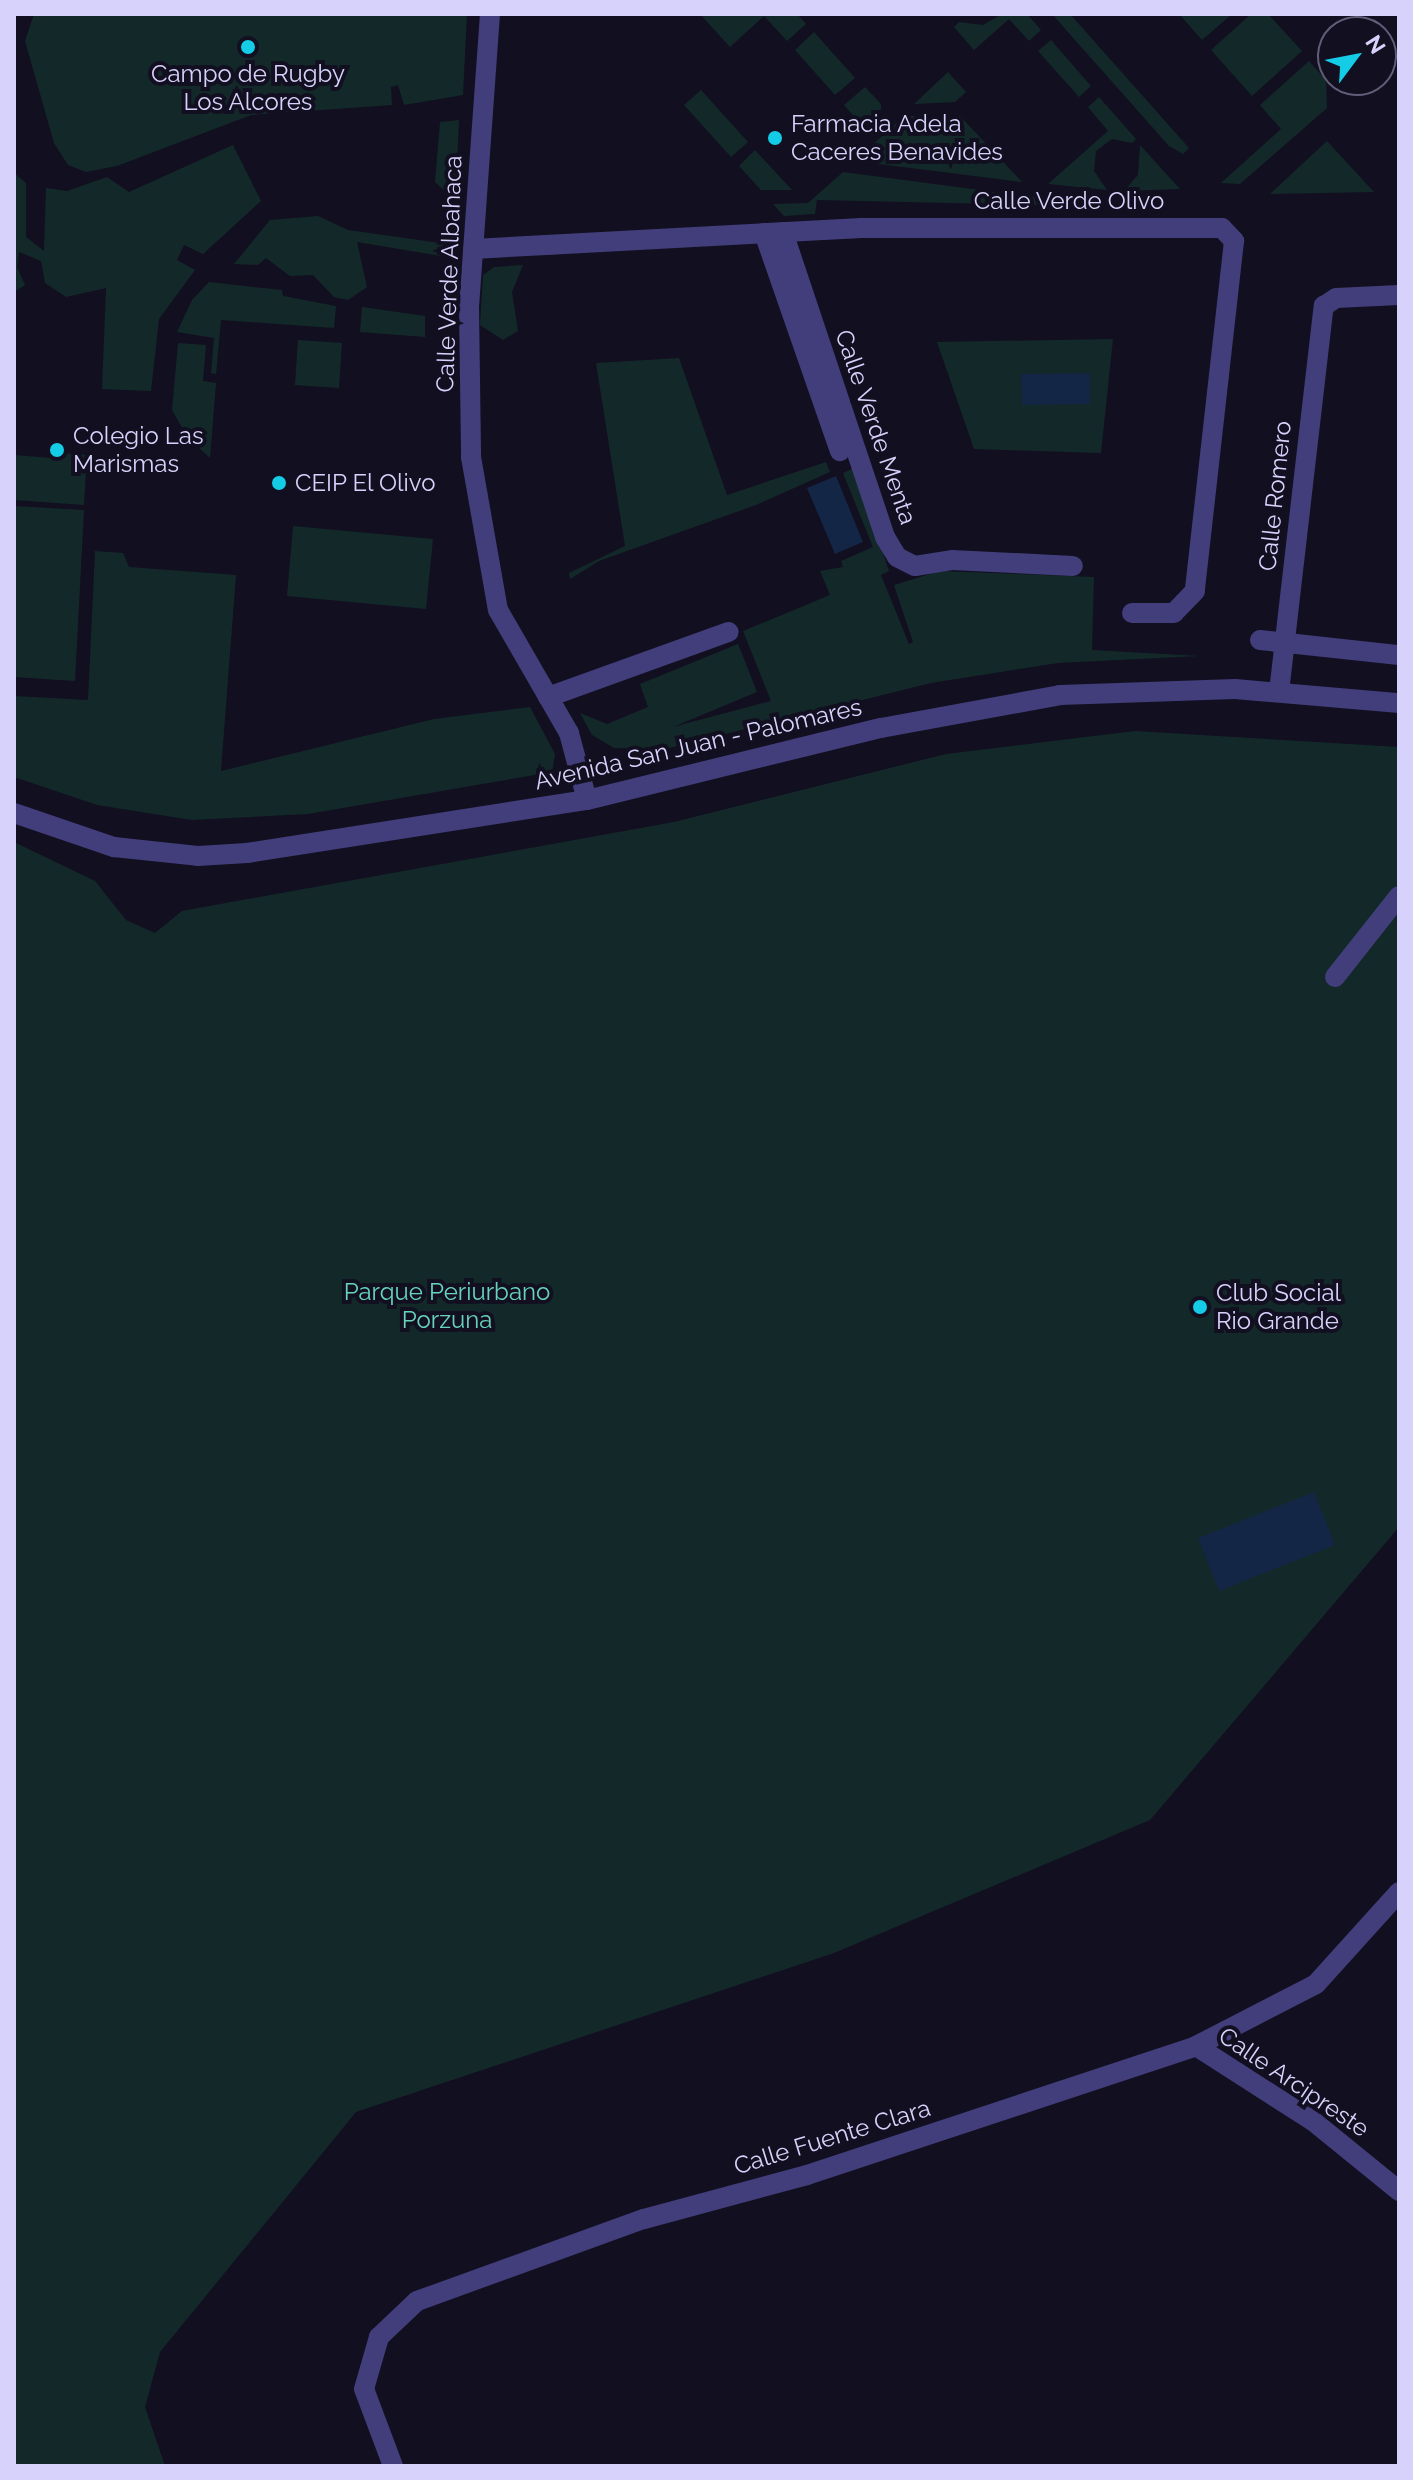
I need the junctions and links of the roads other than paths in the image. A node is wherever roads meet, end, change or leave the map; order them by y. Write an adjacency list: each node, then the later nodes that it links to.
1 (490, 14): 3 (street, Calle Verde Albahaca)
2 (774, 233): 3 (street, Calle Verde Olivo); 5 (street, Calle Verde Menta); 6 (street, Calle Verde Menta); 7 (street, Calle Verde Olivo)
3 (473, 249): 13 (street, Calle Verde Albahaca)
4 (1399, 295): 10 (street, Calle Romero)
5 (840, 451)
6 (1073, 566)
7 (1132, 613)
8 (729, 632): 13 (street)
9 (1260, 640): 10 (street)
10 (1285, 643): 11 (street); 12 (street, Calle Romero)
11 (1399, 655)
12 (1279, 692): 14 (street, Avenida San Juan - Palomares); 15 (street, Avenida San Juan - Palomares)
13 (548, 697): 15 (street, Calle Verde Albahaca)
14 (1399, 703)
15 (587, 800): 16 (street, Avenida San Juan - Palomares)
16 (14, 813)
17 (1399, 896): 18 (street)
18 (1335, 977)
19 (1399, 1892): 20 (street, Calle Fuente Clara)
20 (1196, 2046): 21 (street, Calle Arcipreste); 22 (street, Calle Fuente Clara)
21 (1399, 2191)
22 (393, 2466)

